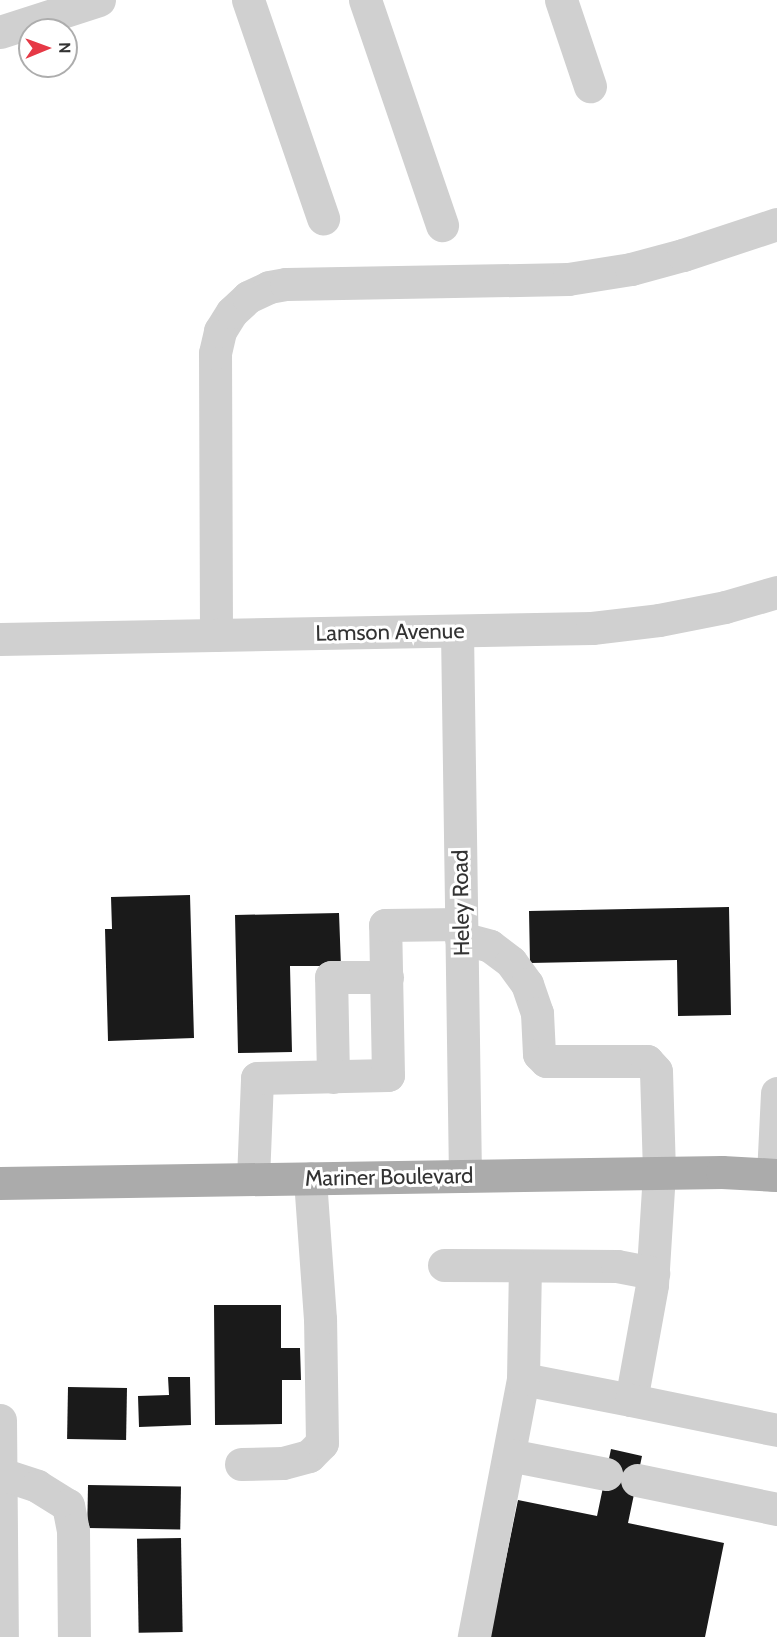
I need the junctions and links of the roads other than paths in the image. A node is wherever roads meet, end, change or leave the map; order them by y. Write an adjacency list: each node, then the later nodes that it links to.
1 (99, 0): 5 (street)
2 (248, 0): 7 (street)
3 (365, 0): 9 (street)
4 (561, 0): 6 (street)
5 (0, 32)
6 (590, 86)
7 (323, 218)
8 (777, 224): 12 (street)
9 (442, 225)
10 (777, 592): 11 (street, Lamson Avenue)
11 (456, 631): 12 (street, Lamson Avenue); 14 (street, Heley Road)
12 (216, 635): 13 (street, Lamson Avenue)
13 (0, 639)
14 (461, 931): 15 (street); 18 (street); 20 (street, Heley Road)
15 (387, 977): 16 (street); 16 (street)
16 (333, 1077): 22 (street)
17 (777, 1093): 19 (street)
18 (659, 1173): 19 (main road, Mariner Boulevard); 20 (main road, Mariner Boulevard); 26 (street)
19 (775, 1175)
20 (465, 1176): 21 (main road, Mariner Boulevard)
21 (310, 1178): 22 (main road, Mariner Boulevard); 32 (street)
22 (253, 1179): 23 (main road, Mariner Boulevard)
23 (0, 1183)
24 (444, 1265): 25 (street)
25 (525, 1266): 26 (street); 27 (street)
26 (653, 1273): 28 (street)
27 (523, 1379): 28 (street); 31 (street)
28 (631, 1400): 30 (street)
29 (0, 1419): 33 (street)
30 (777, 1430)
31 (509, 1455): 34 (street); 37 (street)
32 (241, 1464)
33 (1, 1474): 35 (street); 36 (street)
34 (777, 1509)
35 (2, 1637)
36 (74, 1637)
37 (474, 1637)

